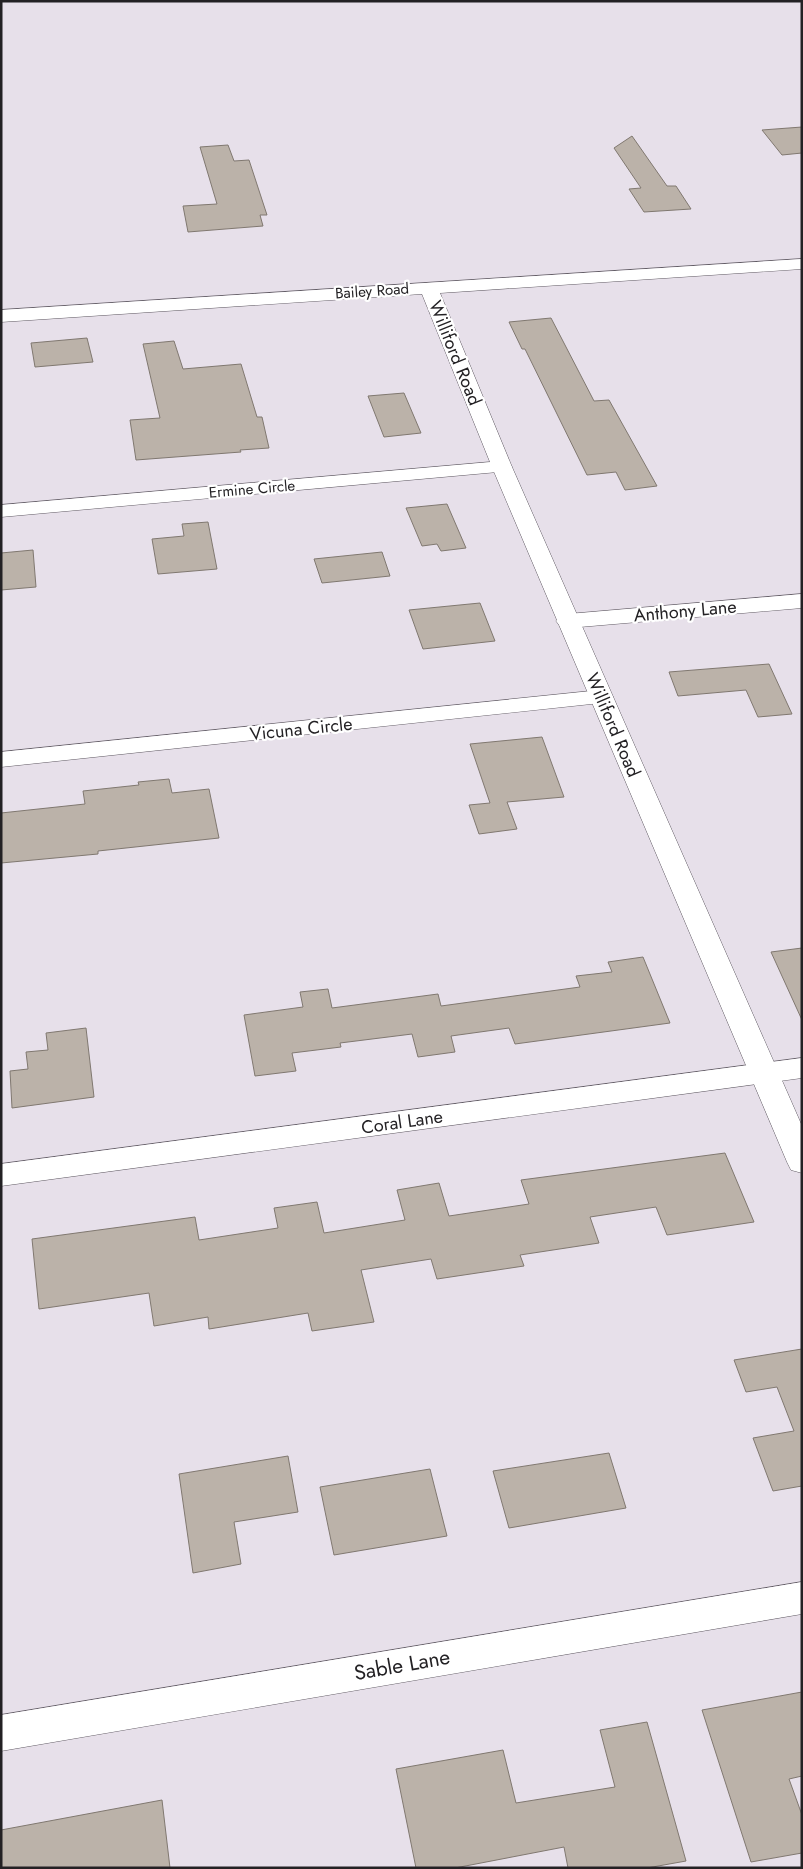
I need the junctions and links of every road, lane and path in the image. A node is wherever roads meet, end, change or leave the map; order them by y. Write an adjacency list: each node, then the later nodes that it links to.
1 (802, 264): 2 (street, Bailey Road)
2 (428, 287): 3 (street, Bailey Road); 4 (street, Williford Road)
3 (1, 316)
4 (502, 468): 5 (street, Ermine Circle); 7 (street, Williford Road)
5 (1, 511)
6 (802, 601): 7 (street, Anthony Lane)
7 (568, 620): 8 (street, Williford Road)
8 (601, 697): 9 (street, Vicuna Circle); 11 (street, Williford Road)
9 (1, 760)
10 (802, 1068): 11 (street, Coral Lane)
11 (763, 1073): 12 (street, Williford Road); 13 (street, Coral Lane)
12 (802, 1162)
13 (1, 1175)
14 (802, 1598): 15 (street, Sable Lane)
15 (1, 1733)

